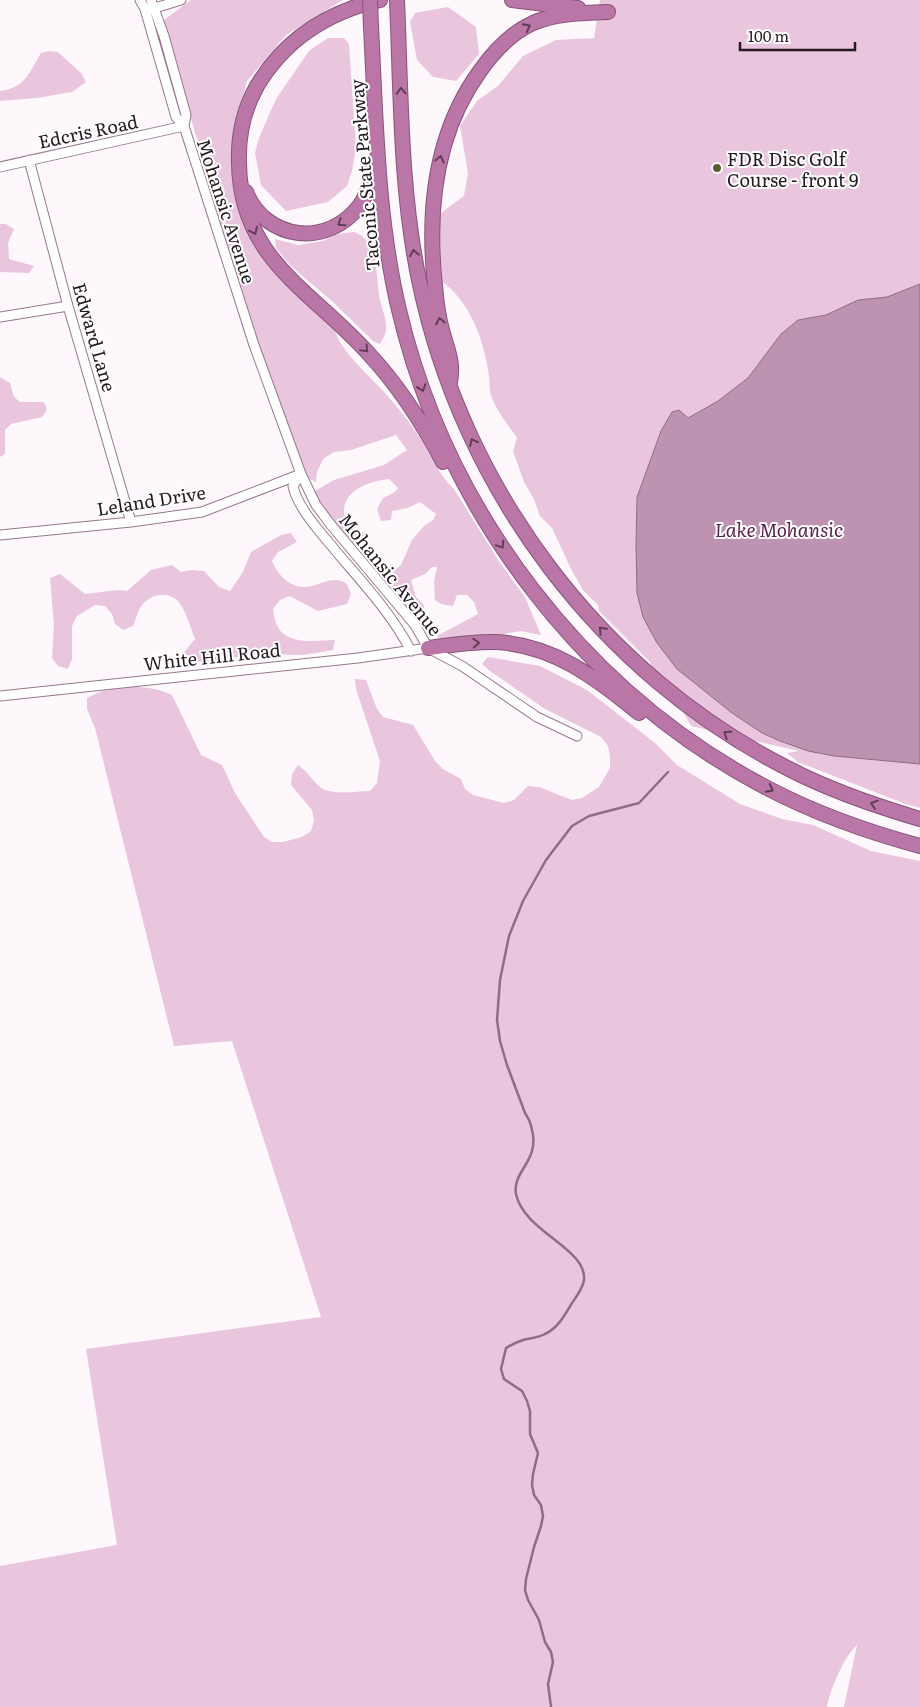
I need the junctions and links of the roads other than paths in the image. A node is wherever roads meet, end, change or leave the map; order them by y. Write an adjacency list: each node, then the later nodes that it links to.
1 (140, 0): 10 (street, Mohansic Avenue)
2 (181, 0): 8 (street)
3 (370, 0): 11 (highway, Taconic State Parkway, bridge)
4 (380, 0): 14 (highway)
5 (397, 0): 17 (highway, one-way to 5)
6 (512, 0): 9 (highway)
7 (570, 0): 9 (highway)
8 (153, 4): 10 (street, Mohansic Avenue)
9 (608, 12): 17 (highway, one-way to 9)
10 (184, 126): 12 (street, Edcris Road); 18 (street, Mohansic Avenue)
11 (379, 151): 14 (highway, one-way to 14); 19 (highway, Taconic State Parkway, one-way to 19)
12 (29, 160): 13 (street, Edcris Road); 15 (street, Edward Lane)
13 (0, 167)
14 (239, 168): 19 (highway, one-way to 19)
15 (68, 306): 16 (street); 20 (street, Edward Lane)
16 (0, 317)
17 (449, 385): 27 (highway, one-way to 17)
18 (300, 474): 20 (street, Leland Drive); 22 (street, Mohansic Avenue); 23 (street, Mohansic Avenue)
19 (476, 503): 26 (highway, Taconic State Parkway, one-way to 26)
20 (131, 522): 21 (street, Leland Drive)
21 (0, 535)
22 (428, 648): 23 (street, White Hill Road); 25 (street, Mohansic Avenue); 26 (highway, one-way to 26)
23 (411, 651): 24 (street, White Hill Road)
24 (0, 696)
25 (578, 736)
26 (720, 760): 28 (highway, Taconic State Parkway, one-way to 28)
27 (920, 819)
28 (920, 846)

